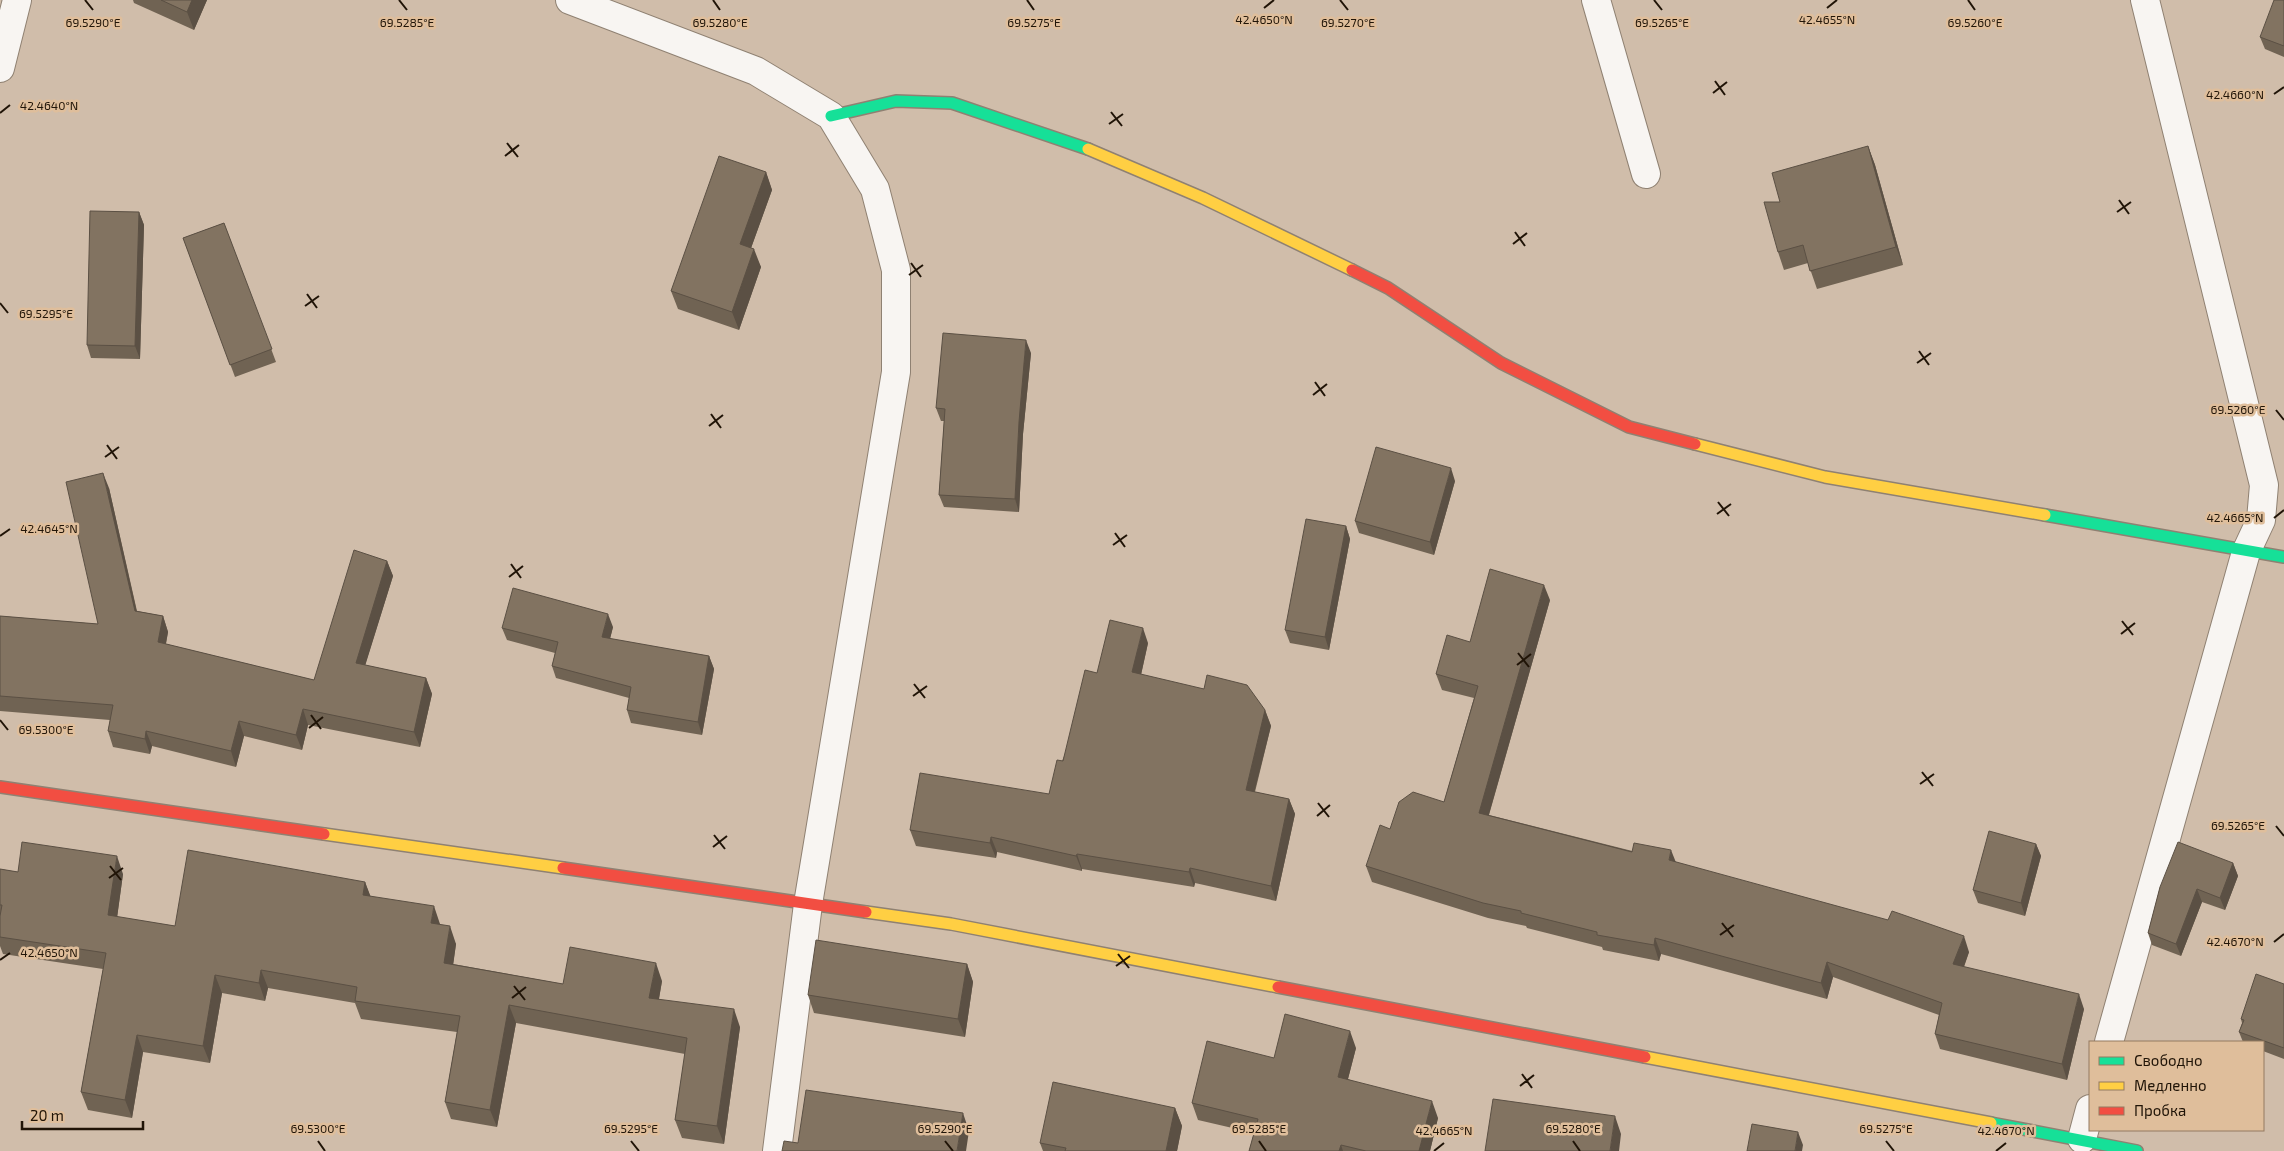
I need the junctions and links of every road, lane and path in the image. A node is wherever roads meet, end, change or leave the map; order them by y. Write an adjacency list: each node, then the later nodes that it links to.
1 (17, 0): 5 (street)
2 (570, 0): 6 (street)
3 (1596, 0): 7 (street)
4 (2145, 0): 8 (street)
5 (0, 68)
6 (831, 116): 8 (street); 11 (street)
7 (1646, 174)
8 (2246, 552): 9 (street); 12 (street)
9 (2284, 557)
10 (0, 787): 11 (street)
11 (808, 904): 14 (street); 15 (street)
12 (2109, 1041)
13 (2089, 1113): 14 (street)
14 (2082, 1139): 16 (street)
15 (777, 1151)
16 (2137, 1151)

